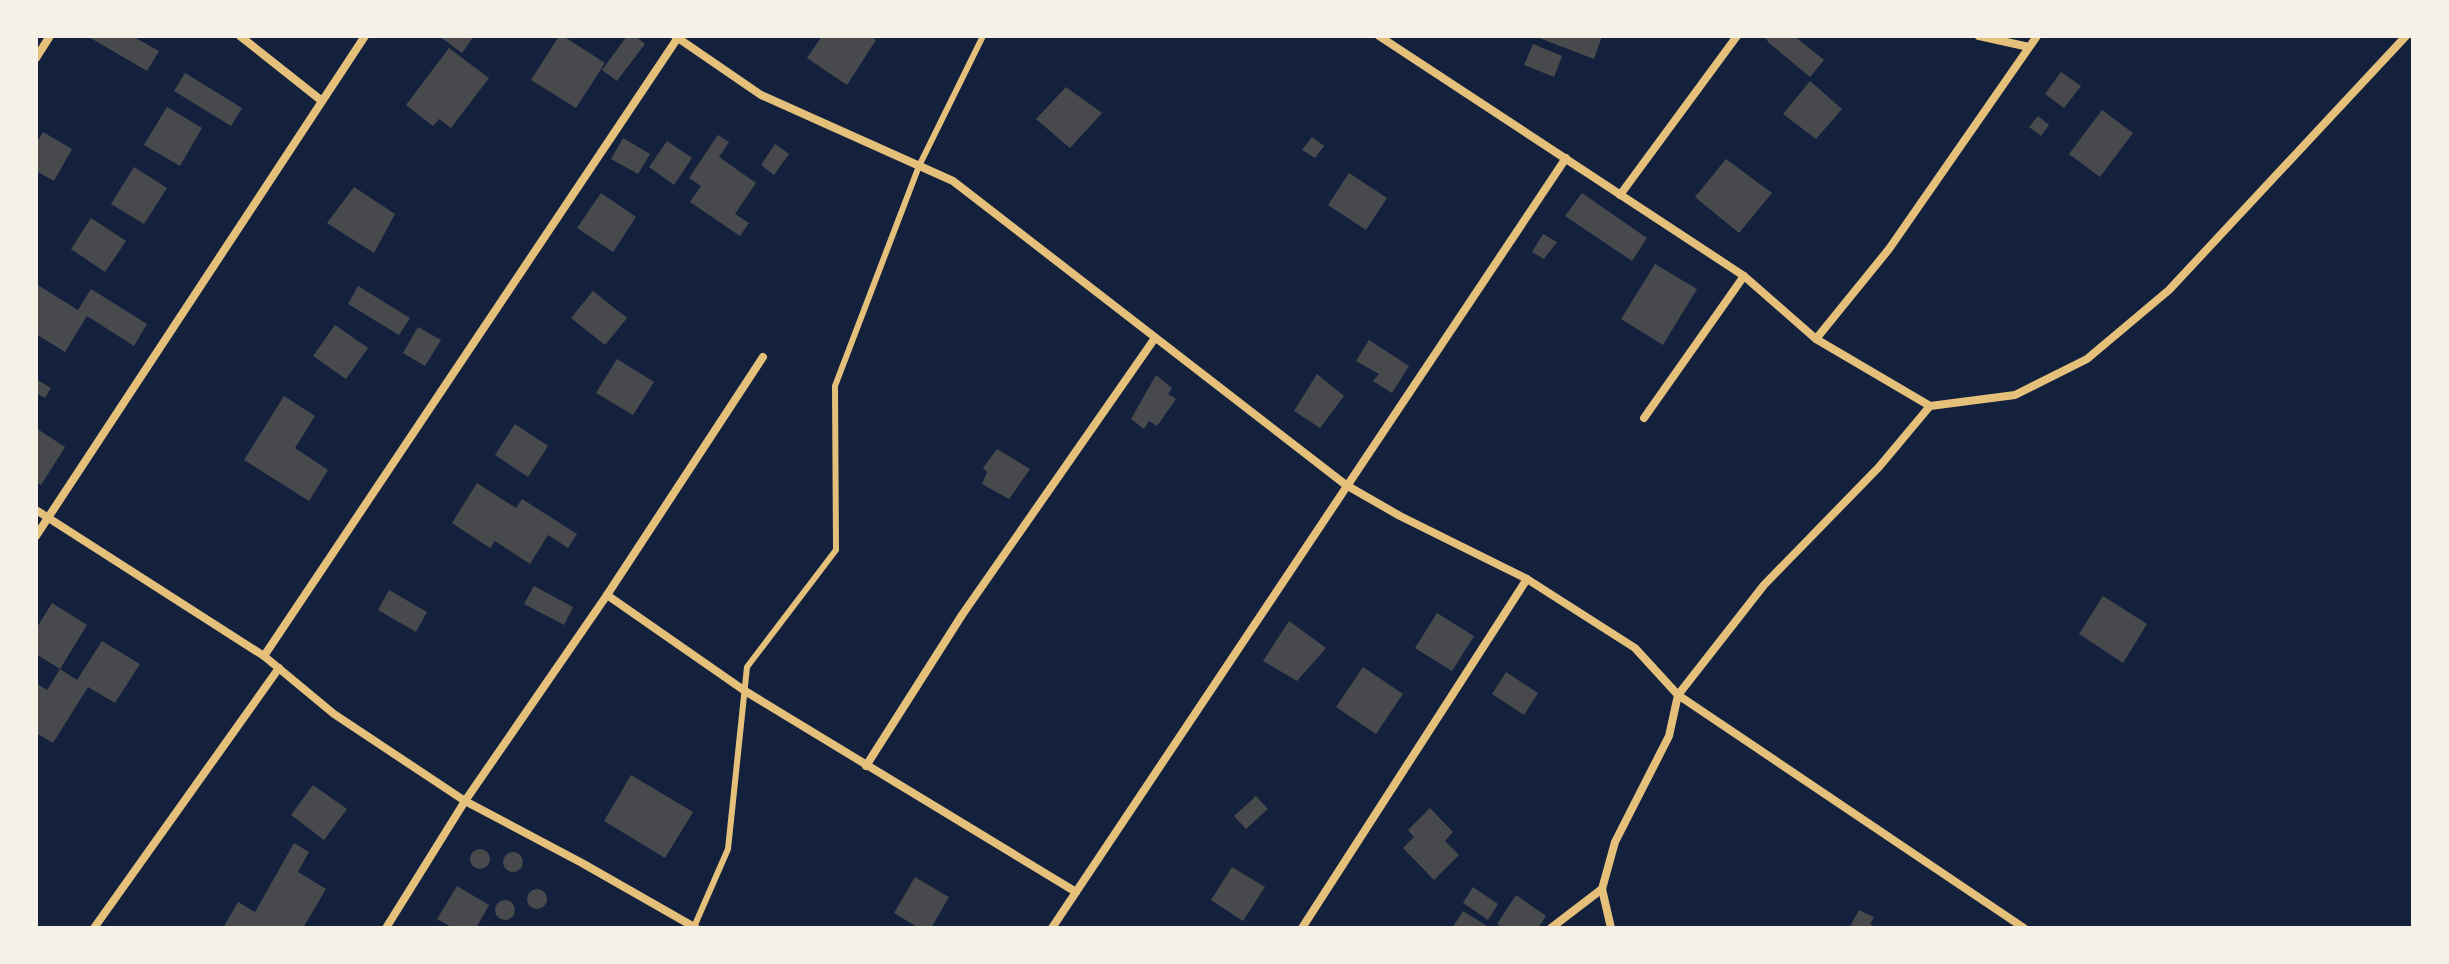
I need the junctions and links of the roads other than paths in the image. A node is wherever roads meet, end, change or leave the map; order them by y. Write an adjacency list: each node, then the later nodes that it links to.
1 (50, 36): 12 (street)
2 (240, 36): 13 (street)
3 (365, 36): 13 (street)
4 (983, 36): 15 (lane)
5 (1379, 36): 14 (street)
6 (1737, 36): 16 (street)
7 (1979, 36): 11 (street)
8 (2037, 36): 11 (street)
9 (2406, 36): 21 (street)
10 (677, 37): 15 (street); 29 (street)
11 (2029, 47): 19 (street)
12 (36, 58)
13 (322, 101): 25 (street)
14 (1566, 158): 16 (street); 23 (street)
15 (919, 166): 18 (street); 31 (lane)
16 (1620, 195): 17 (street)
17 (1744, 276): 19 (street); 22 (street)
18 (1155, 338): 23 (street); 33 (street)
19 (1816, 339): 21 (street)
20 (763, 357): 28 (street)
21 (1930, 406): 32 (street)
22 (1644, 418)
23 (1346, 485): 27 (street); 36 (street)
24 (36, 510): 25 (street)
25 (47, 517): 26 (street); 29 (street)
26 (36, 536)
27 (1527, 579): 32 (street); 41 (street)
28 (607, 595): 31 (street); 34 (street)
29 (264, 656): 30 (street)
30 (279, 668): 34 (street); 38 (street)
31 (745, 691): 33 (street); 37 (lane)
32 (1678, 695): 35 (street); 44 (street)
33 (866, 766): 36 (street)
34 (465, 801): 37 (street); 39 (street)
35 (1602, 889): 42 (street); 43 (street)
36 (1076, 892): 40 (street)
37 (695, 927)
38 (94, 928)
39 (386, 928)
40 (1052, 928)
41 (1302, 928)
42 (1551, 928)
43 (1611, 928)
44 (2024, 928)

